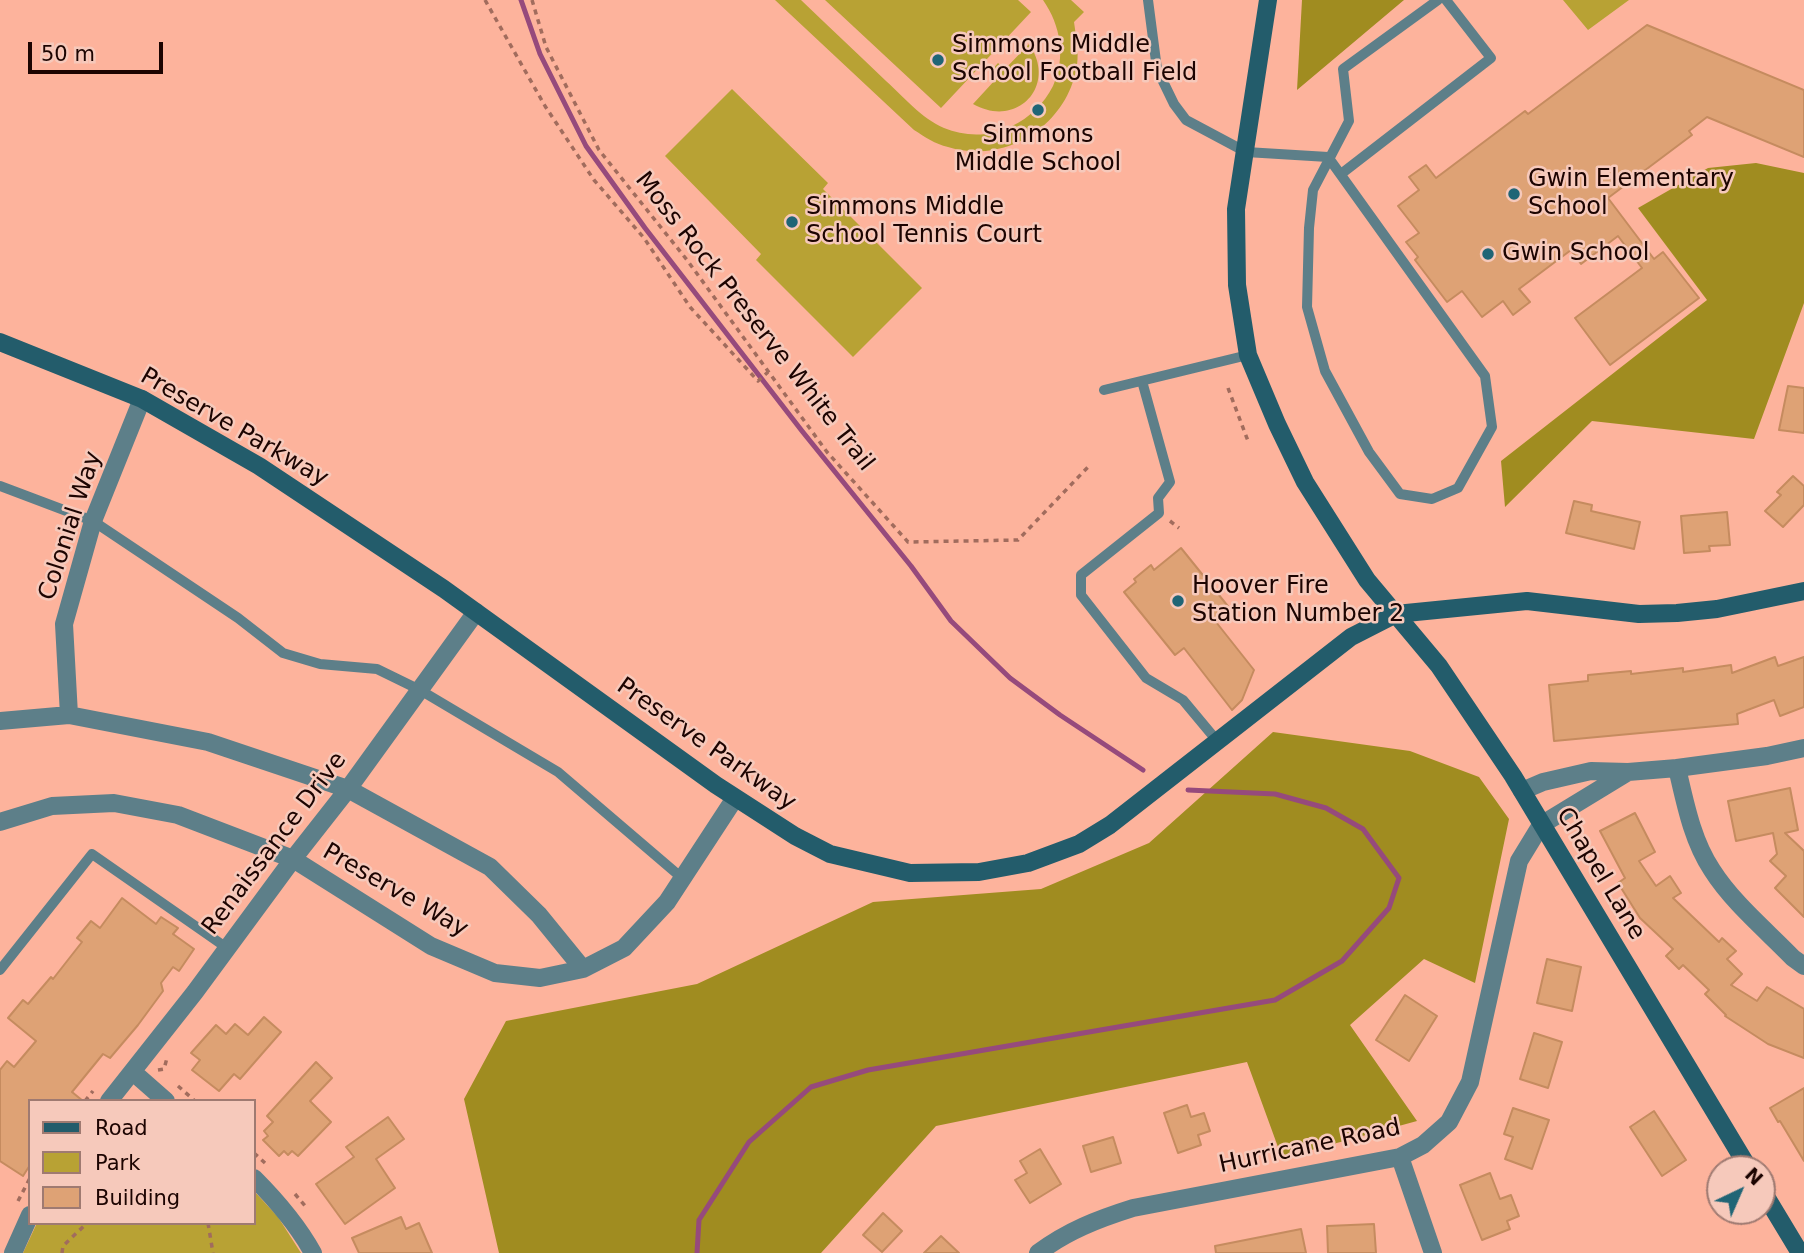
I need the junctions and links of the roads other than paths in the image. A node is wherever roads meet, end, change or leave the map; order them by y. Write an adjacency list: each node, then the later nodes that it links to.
1 (1148, 0): 5 (lane)
2 (1268, 0): 5 (street, Chapel Lane)
3 (1438, 0): 6 (lane)
4 (1446, 0): 7 (lane)
5 (1246, 152): 6 (lane); 9 (street, Chapel Lane)
6 (1328, 158): 7 (lane); 7 (lane)
7 (1341, 174)
8 (0, 342): 12 (street, Preserve Parkway)
9 (1248, 355): 10 (lane); 17 (street, Chapel Lane)
10 (1142, 381): 11 (lane); 21 (lane)
11 (1104, 390)
12 (142, 399): 14 (street, Colonial Way); 16 (street, Preserve Parkway)
13 (0, 486): 14 (lane)
14 (93, 521): 18 (lane); 19 (street, Colonial Way)
15 (1804, 591): 17 (street)
16 (476, 612): 18 (street, Renaissance Drive); 27 (street, Preserve Parkway)
17 (1396, 614): 21 (street, Preserve Parkway); 26 (street, Chapel Lane)
18 (420, 690): 25 (street, Renaissance Drive); 31 (lane)
19 (69, 715): 20 (street); 25 (street)
20 (0, 720)
21 (1218, 742): 27 (street, Preserve Parkway)
22 (1804, 748): 23 (street)
23 (1677, 768): 24 (street); 33 (street)
24 (1628, 772): 26 (street); 29 (street)
25 (348, 789): 30 (street, Renaissance Drive); 34 (street)
26 (1522, 791): 29 (street, Chapel Lane)
27 (735, 798): 31 (street, Preserve Way)
28 (0, 822): 30 (street, Preserve Way)
29 (1541, 825): 39 (street, Chapel Lane); 40 (street, Hurricane Road)
30 (293, 859): 32 (street, Renaissance Drive); 34 (street, Preserve Way)
31 (682, 878): 34 (street, Preserve Way)
32 (227, 948): 35 (lane); 36 (street, Renaissance Drive)
33 (1804, 966)
34 (583, 969)
35 (0, 970)
36 (133, 1072): 37 (street, Renaissance Drive); 38 (street)
37 (110, 1099)
38 (164, 1099)
39 (1741, 1155)
40 (1400, 1157): 46 (street, Hurricane Road); 47 (street)
41 (256, 1180): 45 (street)
42 (1776, 1213): 48 (street)
43 (28, 1219): 44 (street)
44 (13, 1253)
45 (313, 1253)
46 (1038, 1253)
47 (1433, 1253)
48 (1800, 1253)

